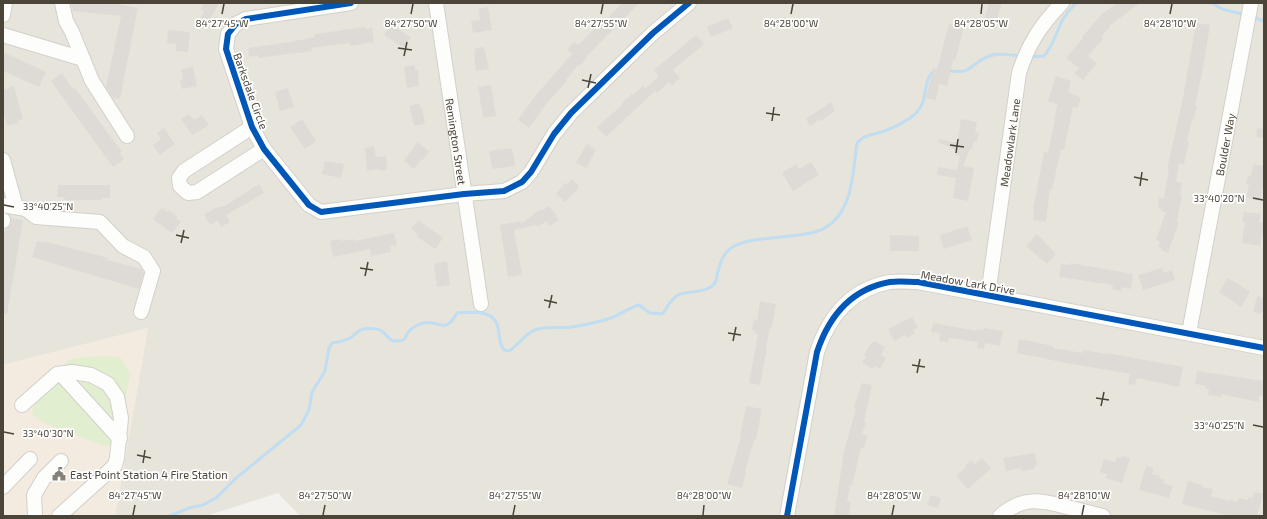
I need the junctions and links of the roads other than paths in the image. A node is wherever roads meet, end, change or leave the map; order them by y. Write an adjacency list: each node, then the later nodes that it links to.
1 (5, 3): 8 (street)
2 (62, 3): 10 (street)
3 (351, 3): 11 (street, Barksdale Circle)
4 (436, 3): 15 (street, Remington Street)
5 (689, 3): 15 (street, Barksdale Circle)
6 (1251, 3): 20 (street, Boulder Way)
7 (1060, 4): 17 (street, Meadowlark Lane)
8 (3, 15)
9 (3, 35): 10 (street)
10 (83, 59): 12 (street)
11 (252, 127): 13 (street, Barksdale Circle); 13 (street)
12 (127, 136)
13 (264, 149): 15 (street, Barksdale Circle)
14 (3, 160): 16 (street)
15 (464, 194): 18 (street, Remington Street)
16 (9, 206): 19 (street)
17 (988, 295): 20 (street, Meadow Lark Drive); 30 (street, Meadow Lark Drive)
18 (481, 304)
19 (141, 312)
20 (1189, 333): 21 (street, Meadow Lark Drive)
21 (1264, 348)
22 (60, 374): 23 (street); 24 (street); 24 (street)
23 (22, 405)
24 (120, 439): 29 (street)
25 (30, 459): 27 (street)
26 (61, 461): 28 (street)
27 (3, 487)
28 (35, 516)
29 (59, 516)
30 (787, 516)
31 (1000, 516): 32 (street)
32 (1103, 516)

